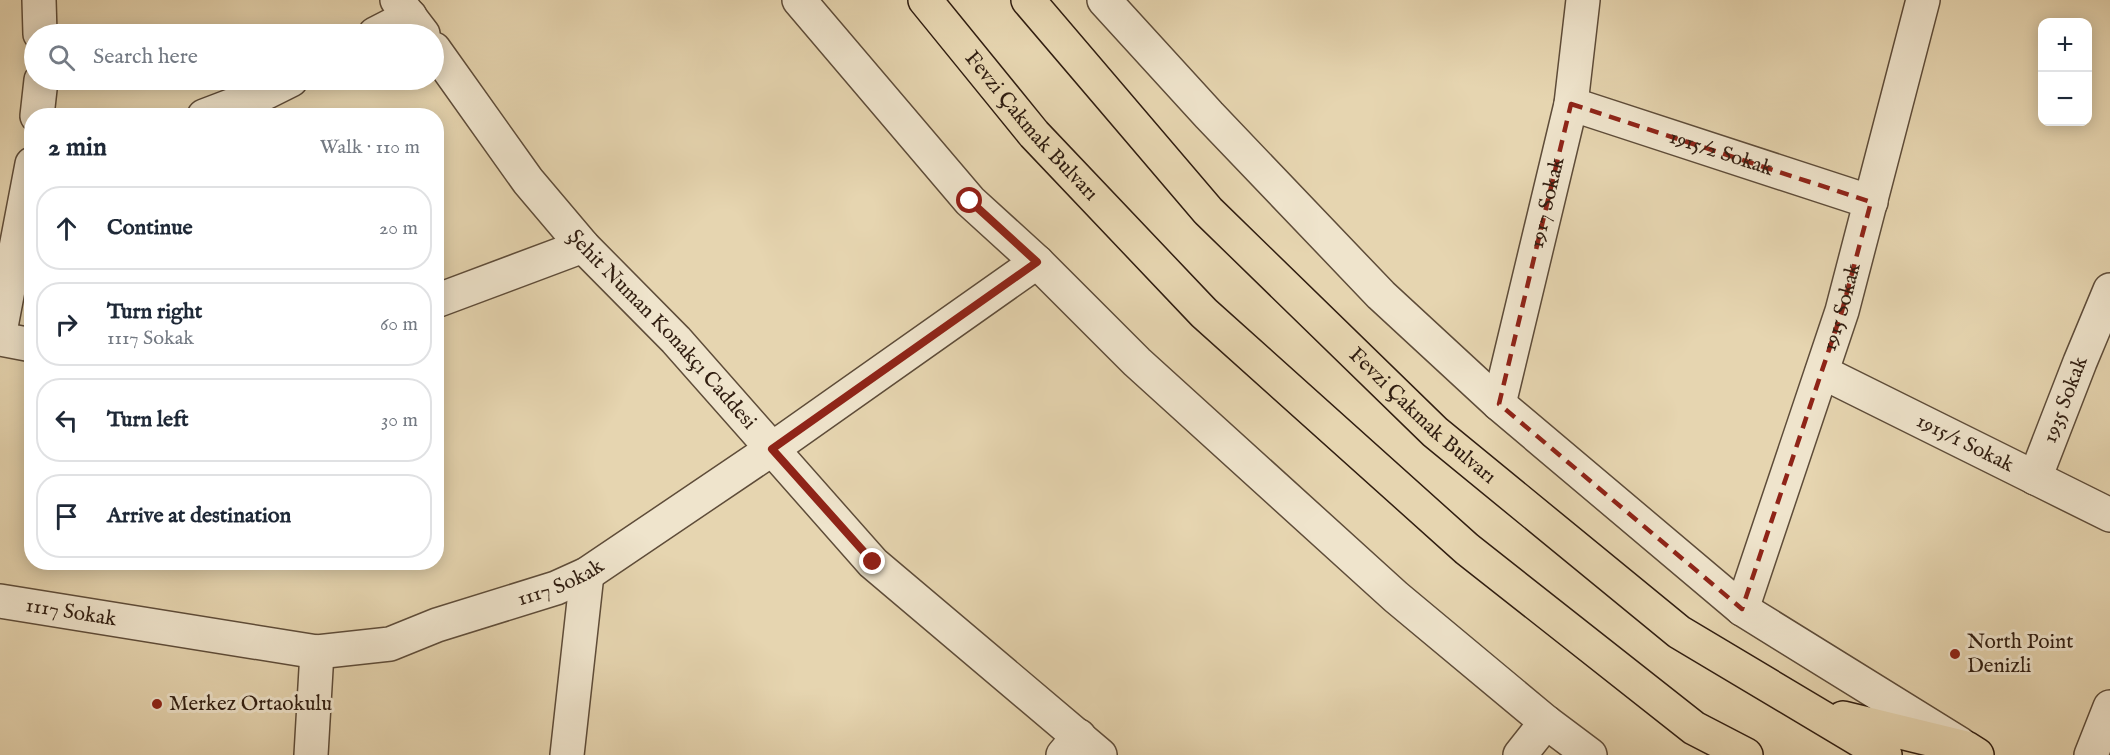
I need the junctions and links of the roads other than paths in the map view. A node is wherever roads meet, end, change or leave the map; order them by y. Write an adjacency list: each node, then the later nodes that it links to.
1 (39, 0): 9 (street)
2 (799, 0): 20 (street)
3 (925, 0): 38 (main road, Fevzi Çakmak Bulvarı)
4 (1028, 0): 36 (main road, Fevzi Çakmak Bulvarı)
5 (1104, 0): 27 (street)
6 (1583, 0): 14 (street, 1917 Sokak)
7 (1923, 0): 17 (street, 1915 Sokak)
8 (410, 17): 10 (street)
9 (40, 24)
10 (396, 24)
11 (444, 63): 19 (street, Şehit Numan Konakçı Caddesi)
12 (40, 90): 15 (street)
13 (271, 90): 16 (street)
14 (1571, 104): 17 (street, 1915/2 Sokak); 27 (street, 1917 Sokak)
15 (38, 108)
16 (225, 108)
17 (1871, 202): 26 (street, 1915 Sokak)
18 (24, 206): 23 (street)
19 (583, 246): 22 (street); 28 (street, Şehit Numan Konakçı Caddesi)
20 (1037, 262): 28 (street, 1117 Sokak); 37 (street)
21 (2110, 290): 29 (street, 1935 Sokak)
22 (444, 298)
23 (0, 332)
24 (0, 339): 25 (street)
25 (24, 344)
26 (1822, 372): 29 (street, 1915/1 Sokak); 33 (street, 1915 Sokak)
27 (1499, 404): 33 (street)
28 (772, 449): 31 (street, 1117 Sokak); 39 (street, Şehit Numan Konakçı Caddesi)
29 (2035, 478): 30 (street, 1915/1 Sokak)
30 (2110, 515)
31 (587, 574): 34 (street, 1117 Sokak); 42 (street)
32 (0, 601): 34 (street, 1117 Sokak)
33 (1742, 609): 40 (street)
34 (317, 652): 41 (street)
35 (2110, 707): 48 (street)
36 (1812, 711): 40 (main road); 47 (main road, Fevzi Çakmak Bulvarı)
37 (1546, 722): 43 (street); 44 (street)
38 (1694, 728): 45 (main road); 46 (main road, Fevzi Çakmak Bulvarı)
39 (1081, 749)
40 (1972, 752)
41 (311, 755)
42 (567, 755)
43 (1520, 755)
44 (1590, 755)
45 (1725, 755)
46 (1746, 755)
47 (1885, 755)
48 (2091, 755)

